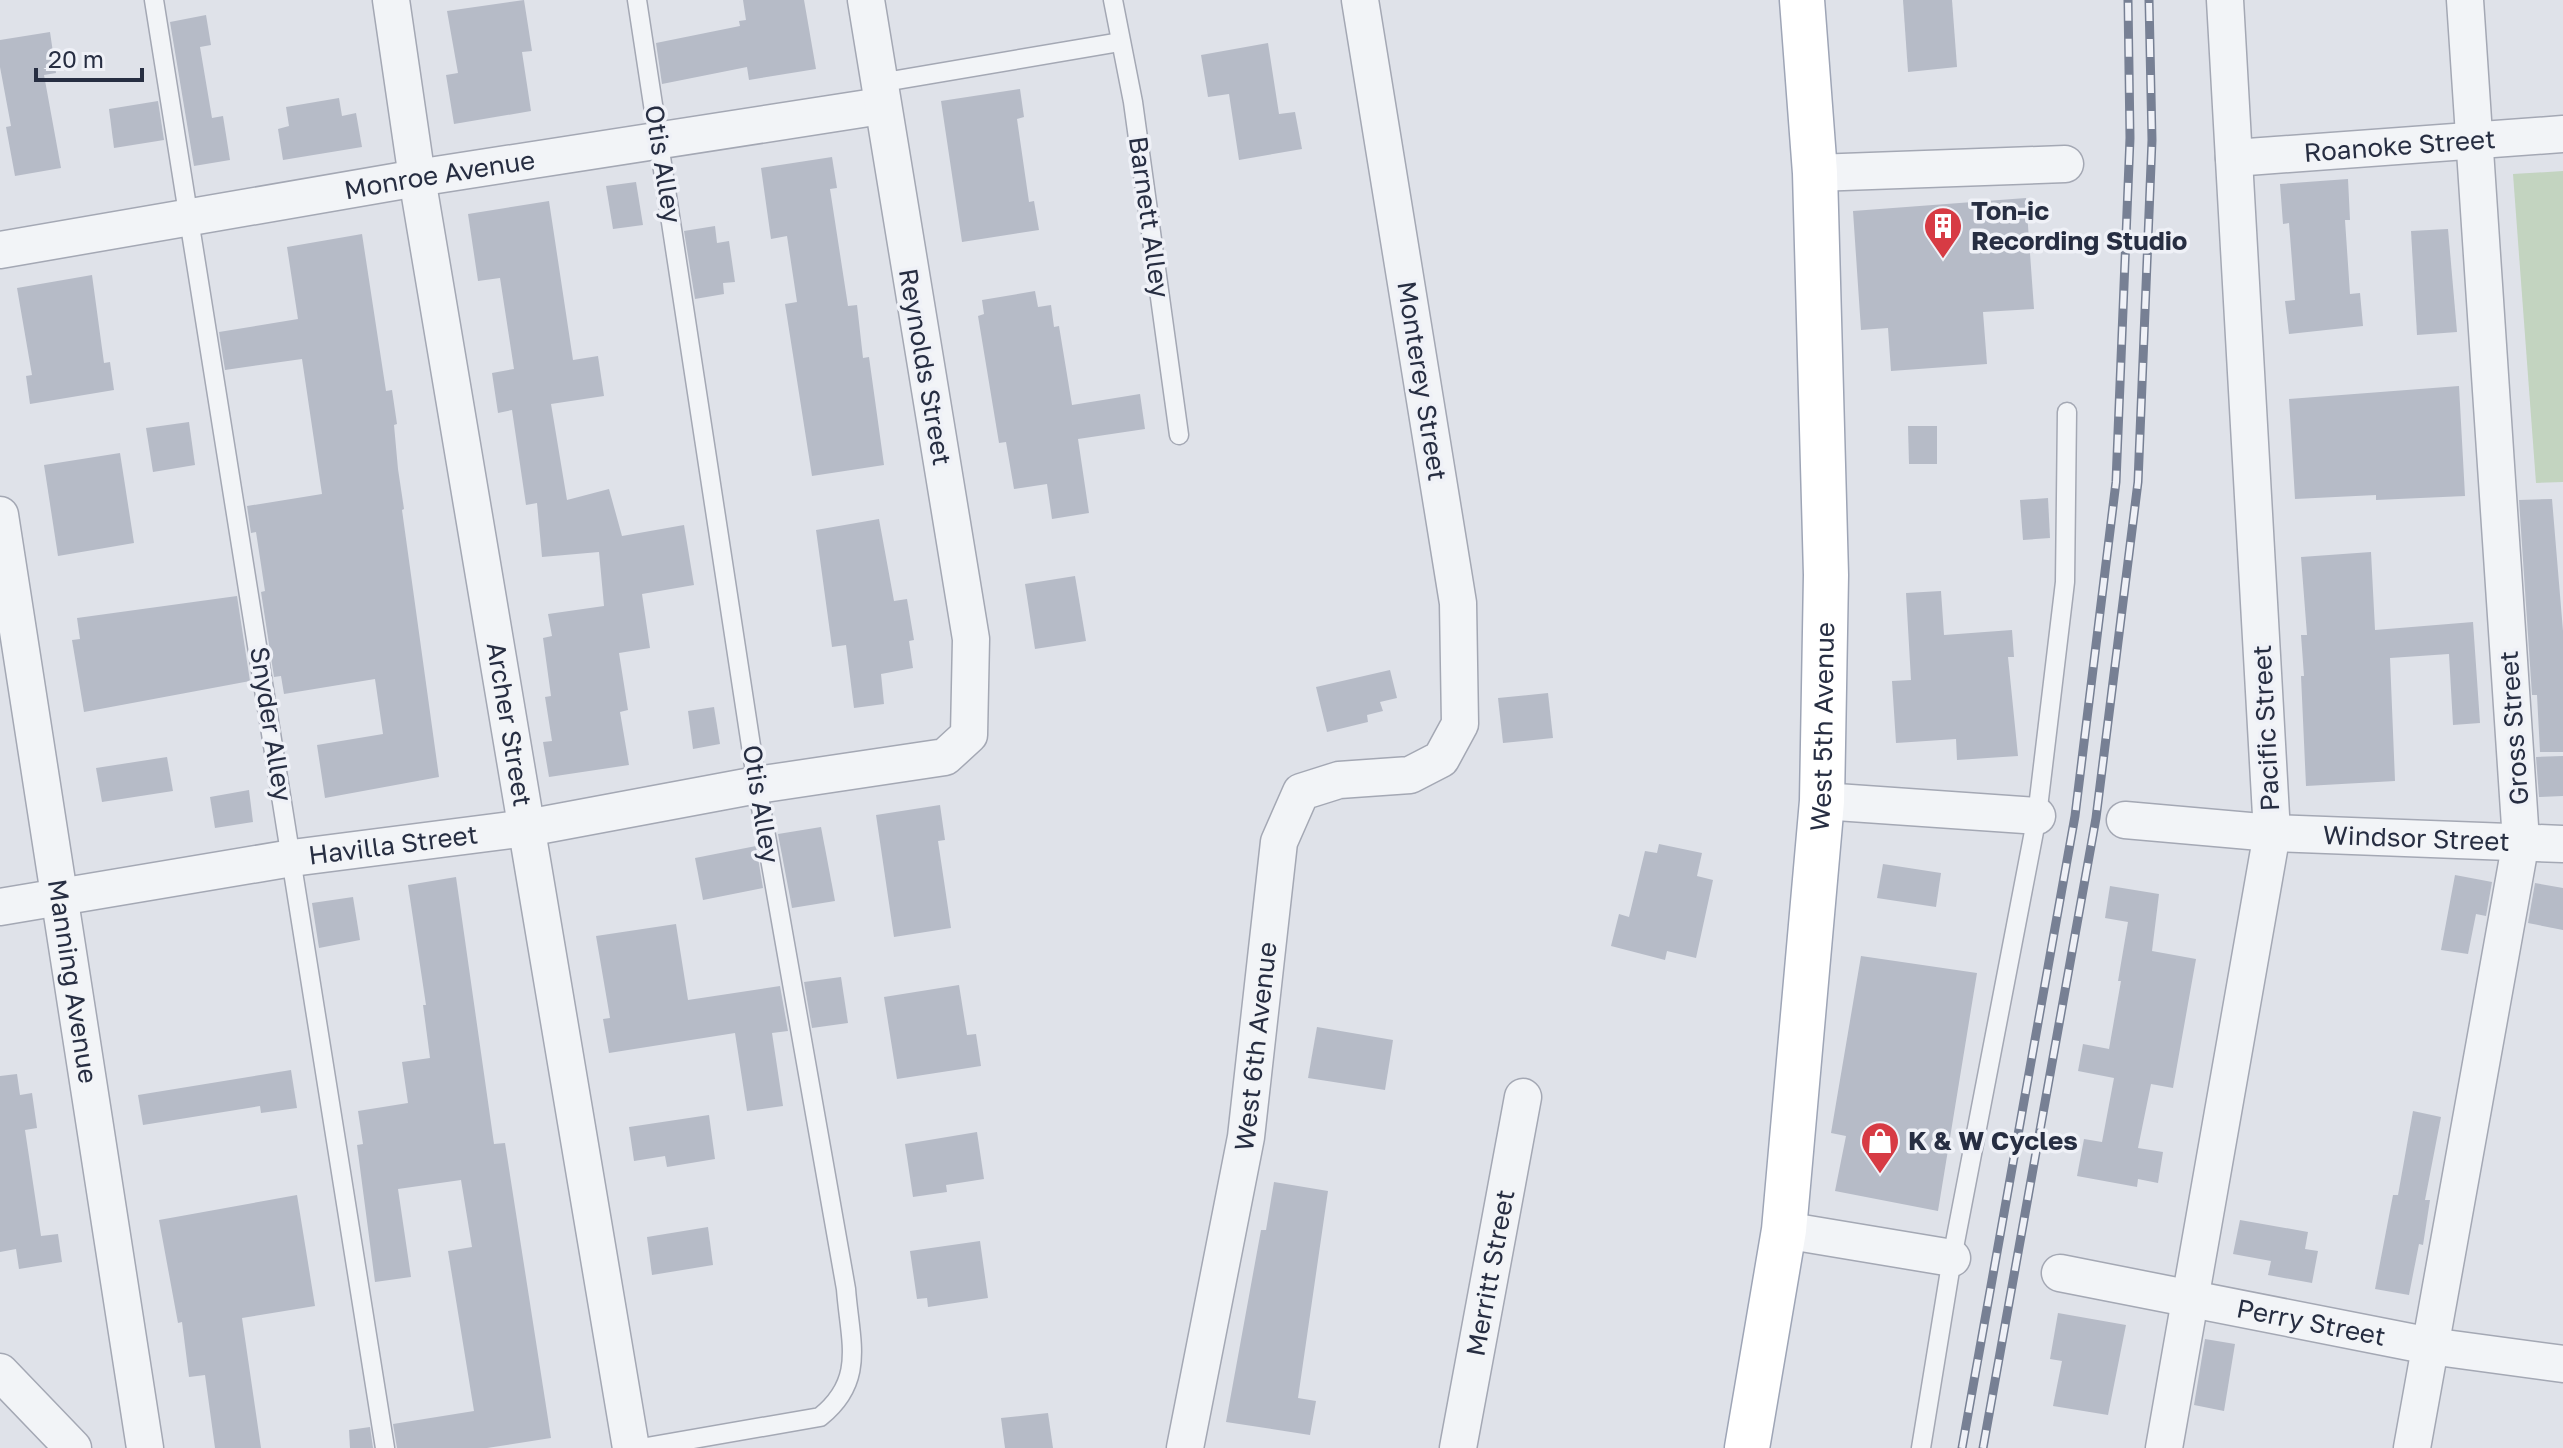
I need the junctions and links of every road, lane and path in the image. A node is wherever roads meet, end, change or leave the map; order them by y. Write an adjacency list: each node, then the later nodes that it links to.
1 (154, 0): 19 (lane, Snyder Alley)
2 (391, 0): 18 (street, Archer Street)
3 (637, 0): 14 (lane, Otis Alley)
4 (866, 0): 11 (street, Reynolds Street)
5 (1113, 0): 10 (lane, Barnett Alley)
6 (1360, 0): 25 (street, Monterey Street)
7 (1802, 0): 17 (main road, West 5th Avenue)
8 (2225, 0): 15 (street, Pacific Street)
9 (2465, 0): 13 (street, Gross Street)
10 (1120, 42): 11 (lane, Monroe Avenue); 22 (lane, Barnett Alley)
11 (880, 95): 14 (street, Monroe Avenue); 24 (street, Reynolds Street)
12 (2563, 134): 13 (street, Roanoke Street)
13 (2475, 138): 15 (street, Roanoke Street); 32 (street, Gross Street)
14 (660, 141): 18 (street, Monroe Avenue); 26 (lane, Otis Alley)
15 (2234, 158): 31 (street, Pacific Street)
16 (2065, 164): 17 (street)
17 (1815, 173): 27 (main road, West 5th Avenue)
18 (417, 178): 19 (street, Monroe Avenue); 30 (street, Archer Street)
19 (191, 217): 20 (street, Monroe Avenue); 34 (lane, Snyder Alley)
20 (0, 250)
21 (2067, 412): 28 (lane)
22 (1179, 435)
23 (0, 515): 35 (street, Manning Avenue)
24 (969, 735): 26 (street, Havilla Street)
25 (1441, 759): 50 (street, West 6th Avenue)
26 (757, 785): 30 (street, Havilla Street); 49 (lane, Otis Alley)
27 (1822, 801): 28 (street); 38 (main road, West 5th Avenue)
28 (2037, 816): 39 (lane)
29 (2125, 820): 31 (street, Windsor Street)
30 (527, 828): 34 (street, Havilla Street); 48 (street, Archer Street)
31 (2272, 833): 32 (street, Windsor Street); 41 (street, Pacific Street)
32 (2521, 841): 33 (street, Windsor Street); 42 (street, Gross Street)
33 (2563, 844)
34 (292, 858): 35 (street, Havilla Street); 47 (lane, Snyder Alley)
35 (62, 896): 36 (street, Havilla Street); 46 (street, Manning Avenue)
36 (0, 907)
37 (1523, 1097): 51 (street, Merritt Street)
38 (1784, 1230): 39 (street); 52 (main road, West 5th Avenue)
39 (1952, 1258): 53 (lane)
40 (2060, 1273): 41 (street, Perry Street)
41 (2191, 1297): 42 (street, Perry Street); 54 (street, Pacific Street)
42 (2430, 1346): 43 (street, Perry Street); 55 (street, Gross Street)
43 (2563, 1364)
44 (0, 1372): 45 (street)
45 (73, 1448)
46 (145, 1448)
47 (385, 1448)
48 (631, 1448)
49 (641, 1448)
50 (1185, 1448)
51 (1458, 1448)
52 (1747, 1448)
53 (1921, 1448)
54 (2164, 1448)
55 (2412, 1448)

